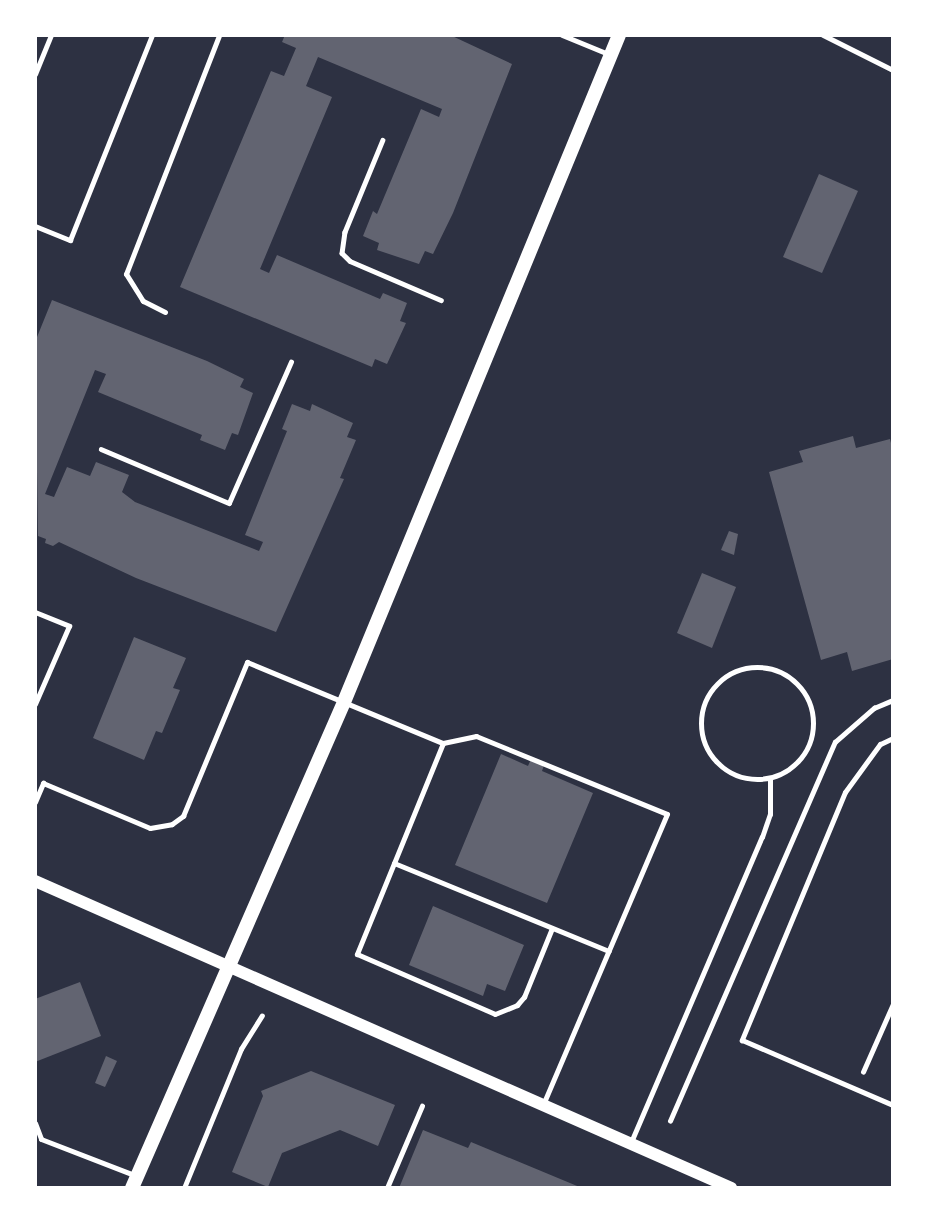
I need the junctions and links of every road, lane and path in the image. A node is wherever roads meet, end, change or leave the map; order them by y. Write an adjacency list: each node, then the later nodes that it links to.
1 (51, 35): 9 (lane)
2 (152, 35): 11 (lane)
3 (219, 35): 13 (lane)
4 (562, 35): 7 (lane)
5 (618, 35): 7 (main road)
6 (823, 35): 8 (lane)
7 (610, 55): 18 (main road)
8 (893, 70)
9 (35, 74)
10 (383, 140): 12 (path)
11 (35, 226)
12 (441, 300)
13 (165, 312)
14 (291, 362): 15 (path)
15 (100, 449)
16 (35, 612): 19 (lane)
17 (893, 700): 35 (path)
18 (344, 702): 21 (lane); 23 (lane); 28 (main road)
19 (35, 704)
20 (893, 738): 31 (lane)
21 (443, 743): 24 (lane); 27 (lane)
22 (770, 778): 22 (lane); 37 (lane)
23 (35, 802)
24 (394, 863): 26 (lane); 26 (lane)
25 (35, 881): 28 (street)
26 (552, 928): 27 (lane)
27 (609, 951): 34 (lane)
28 (228, 968): 34 (street); 38 (main road)
29 (893, 1004): 31 (path)
30 (262, 1016): 39 (path)
31 (856, 1089): 32 (lane)
32 (893, 1105)
33 (422, 1106): 40 (path)
34 (542, 1106): 37 (street)
35 (670, 1121)
36 (35, 1123): 38 (lane)
37 (630, 1145): 41 (street)
38 (134, 1182)
39 (184, 1188)
40 (387, 1188)
41 (731, 1188)

